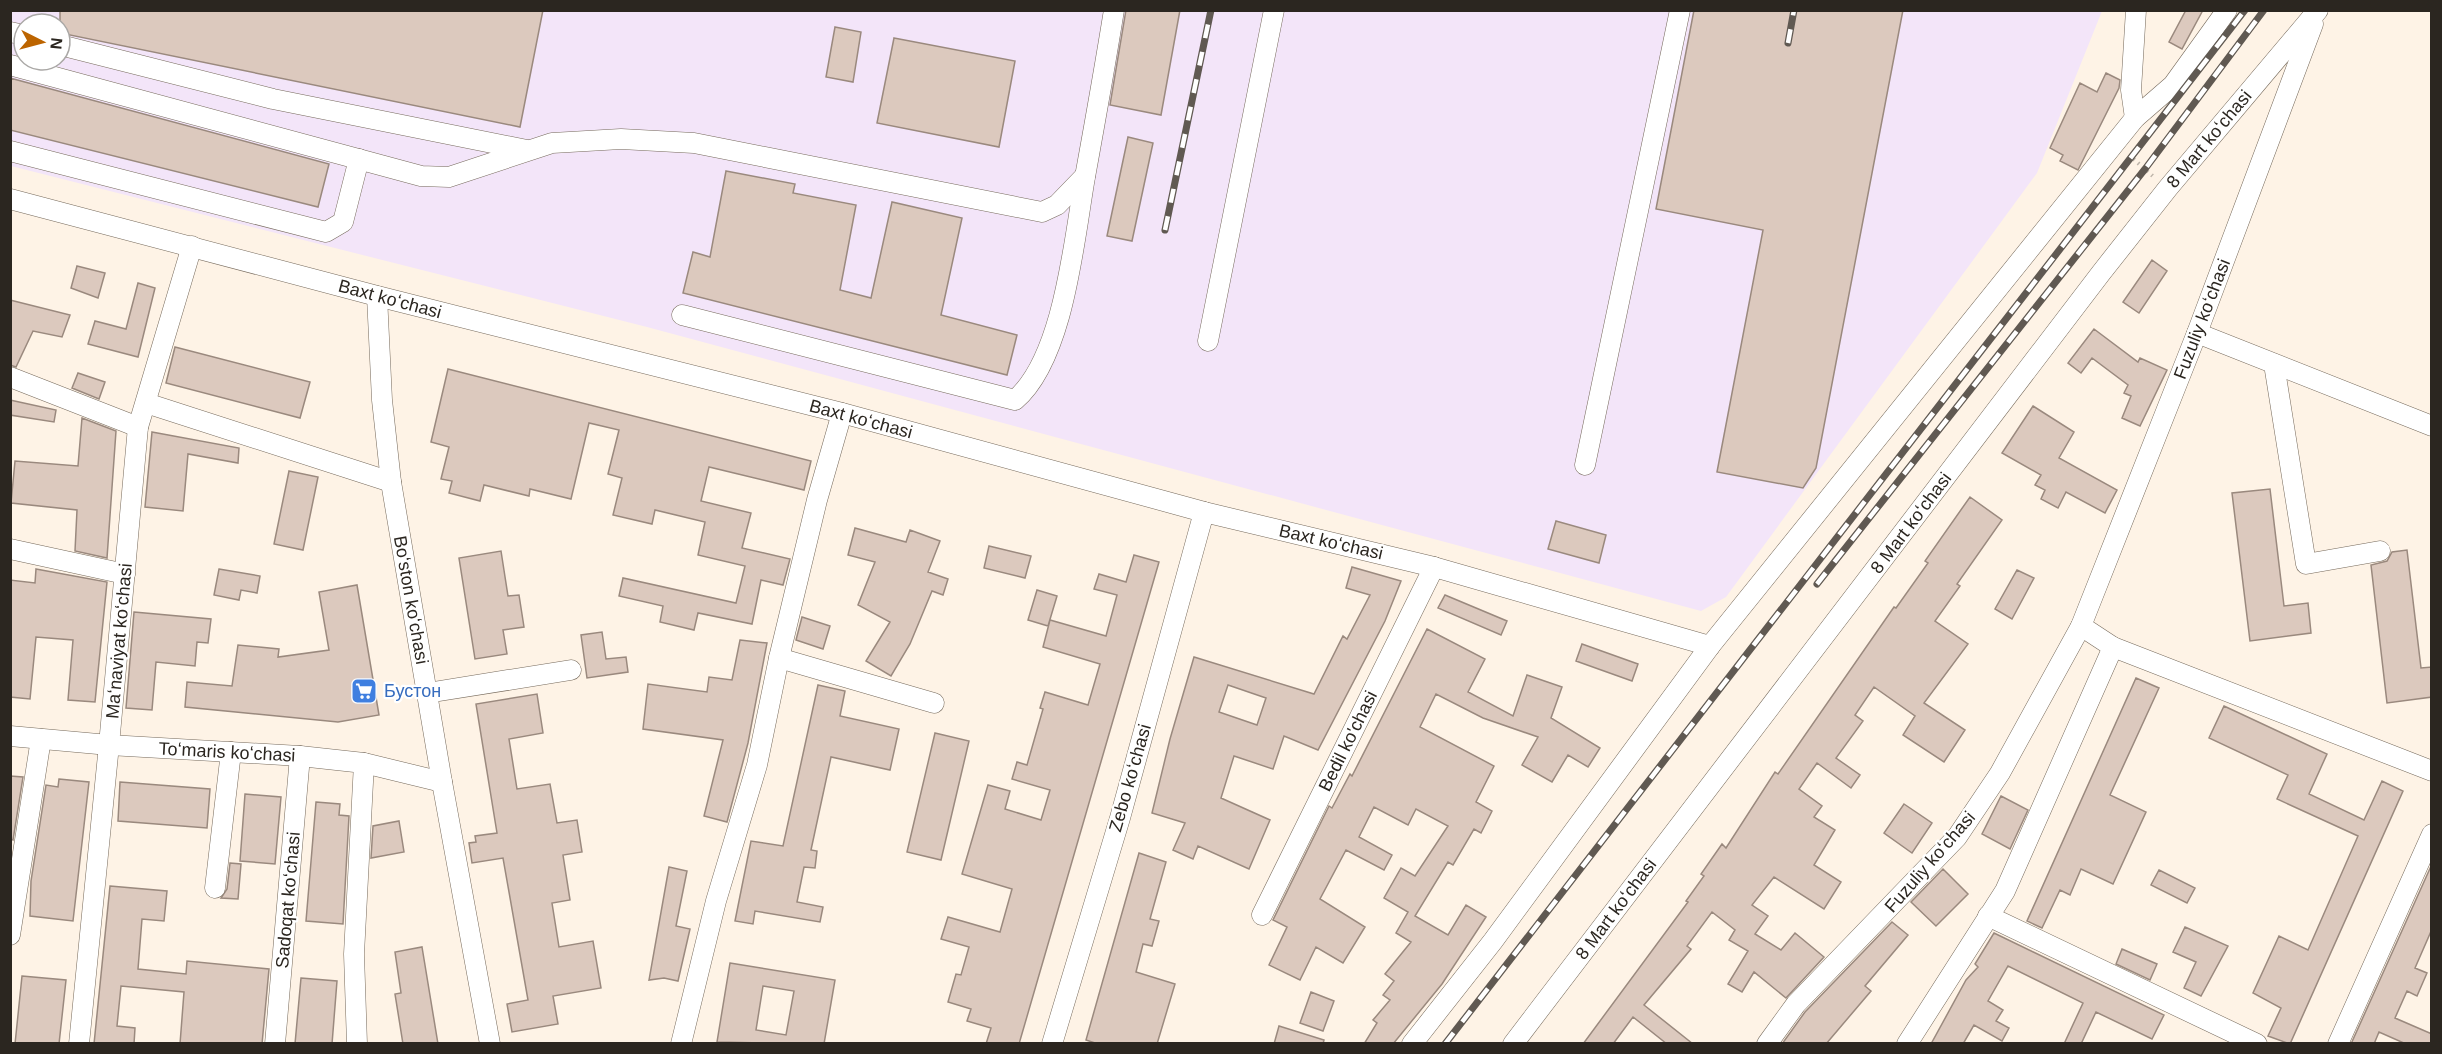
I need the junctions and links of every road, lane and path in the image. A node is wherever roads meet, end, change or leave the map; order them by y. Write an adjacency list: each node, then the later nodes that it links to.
1 (1114, 10): 14 (street)
2 (1274, 10): 21 (street)
3 (1680, 10): 28 (street)
4 (2136, 10): 9 (street)
5 (2227, 10): 9 (street)
6 (2318, 10): 15 (street, 8 Mart koʻchasi); 20 (street, Fuzuliy koʻchasi)
7 (72, 48): 12 (street)
8 (10, 65): 13 (street)
9 (2135, 118): 10 (street)
10 (2114, 143): 15 (path); 36 (street)
11 (10, 151): 13 (street)
12 (529, 151): 13 (street); 14 (street)
13 (359, 159)
14 (1085, 176): 19 (street)
15 (2168, 188): 62 (street, 8 Mart koʻchasi)
16 (10, 199): 17 (street, Baxt koʻchasi)
17 (192, 246): 18 (street, Baxt koʻchasi); 24 (street, Maʻnaviyat koʻchasi)
18 (377, 296): 25 (street, Baxt koʻchasi); 29 (street, Boʻston koʻchasi)
19 (682, 315)
20 (2197, 333): 22 (street); 35 (street, Fuzuliy koʻchasi)
21 (1208, 341)
22 (2274, 364): 26 (street); 32 (street)
23 (10, 377): 27 (street)
24 (146, 403): 27 (street, Maʻnaviyat koʻchasi); 29 (street)
25 (842, 413): 30 (street, Baxt koʻchasi); 38 (street)
26 (2432, 426)
27 (138, 427): 34 (street, Maʻnaviyat koʻchasi)
28 (1585, 465)
29 (391, 482): 40 (street, Boʻston koʻchasi)
30 (1204, 512): 33 (street, Baxt koʻchasi); 60 (street, Zebo koʻchasi)
31 (10, 549): 34 (street)
32 (2380, 551)
33 (1434, 567): 36 (street, Baxt koʻchasi); 52 (street, Bedil ko'chasi)
34 (125, 574): 44 (street, Maʻnaviyat koʻchasi)
35 (2081, 626): 37 (street); 63 (street, Fuzuliy koʻchasi)
36 (1710, 646): 61 (street)
37 (2113, 647): 48 (street); 53 (street)
38 (779, 658): 41 (street); 59 (street)
39 (571, 670): 40 (street)
40 (427, 693): 49 (street, Boʻston koʻchasi)
41 (934, 703)
42 (10, 736): 43 (street, Toʻmaris koʻchasi)
43 (41, 739): 44 (street, Toʻmaris koʻchasi); 54 (street)
44 (110, 745): 45 (street, Toʻmaris koʻchasi); 55 (street, Maʻnaviyat koʻchasi)
45 (231, 752): 46 (street, Toʻmaris koʻchasi); 51 (street)
46 (300, 756): 47 (street, Toʻmaris koʻchasi); 56 (street, Sadoqat koʻchasi)
47 (364, 763): 49 (street, Toʻmaris koʻchasi); 57 (street)
48 (2432, 771)
49 (442, 782): 58 (street, Boʻston koʻchasi)
50 (2432, 834): 66 (street)
51 (215, 888)
52 (1262, 915)
53 (1988, 916): 64 (street); 65 (street)
54 (10, 935)
55 (78, 1044)
56 (275, 1044)
57 (357, 1044)
58 (490, 1044)
59 (681, 1044)
60 (1052, 1044)
61 (1412, 1044)
62 (1513, 1044)
63 (1767, 1044)
64 (1906, 1044)
65 (2257, 1044)
66 (2338, 1044)

